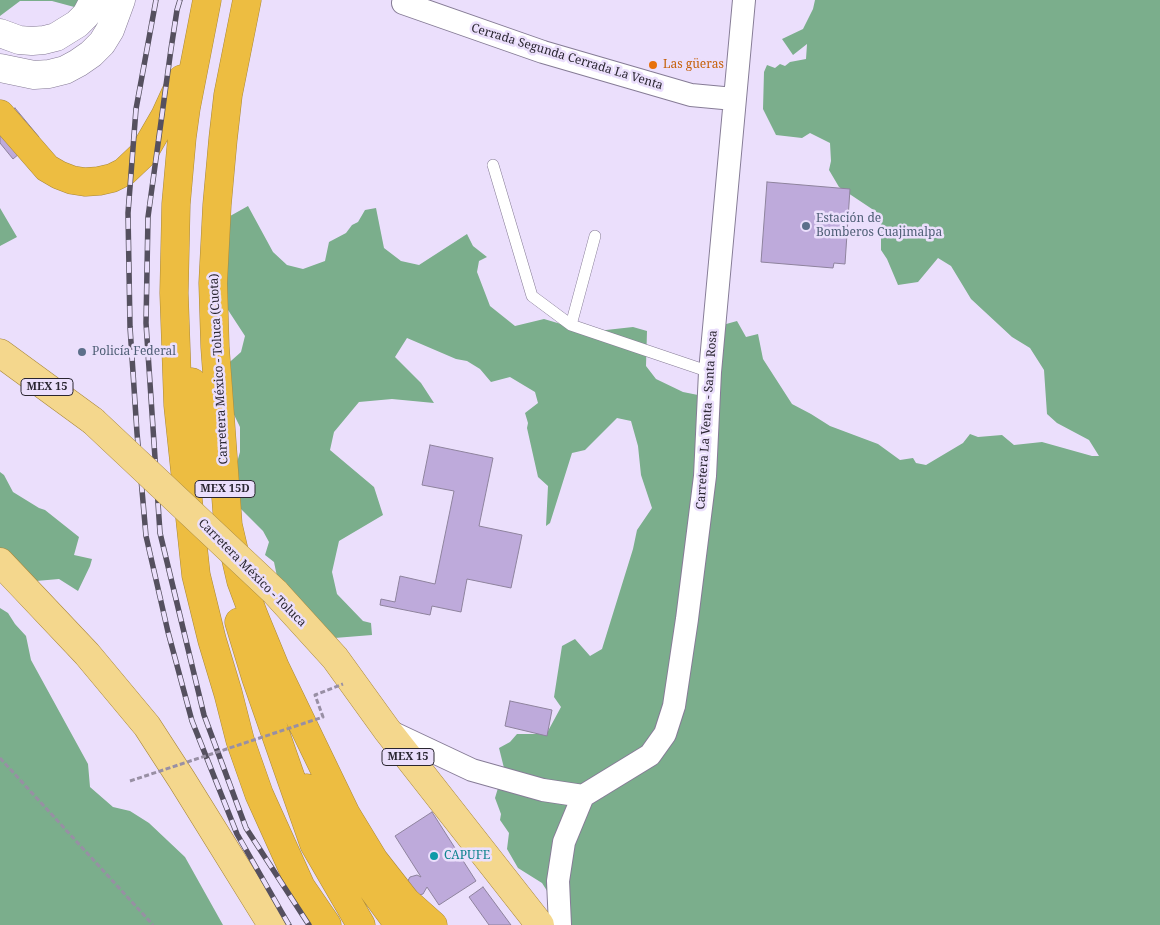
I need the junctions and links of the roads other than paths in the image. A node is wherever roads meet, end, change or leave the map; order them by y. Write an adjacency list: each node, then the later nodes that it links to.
1 (94, 0): 7 (street)
2 (121, 0): 9 (street)
3 (207, 0): 8 (highway, MEX 15D)
4 (247, 0): 28 (highway, Carretera México - Toluca (Cuota) / MEX 15D)
5 (744, 0): 10 (street, Carretera La Venta - Santa Rosa)
6 (403, 3): 10 (street, Cerrada Segunda Cerrada La Venta)
7 (0, 33)
8 (199, 41): 11 (highway); 14 (highway, MEX 15D)
9 (0, 68)
10 (734, 99): 17 (street, Carretera La Venta - Santa Rosa)
11 (0, 114)
12 (493, 165): 15 (lane)
13 (595, 236): 15 (lane)
14 (175, 297): 22 (highway, MEX 15D); 25 (highway, MEX 15D)
15 (571, 325): 17 (lane)
16 (0, 352): 19 (main road, Carretera México - Toluca / MEX 15)
17 (710, 372): 23 (street, Carretera La Venta - Santa Rosa)
18 (0, 375): 19 (main road)
19 (64, 399): 21 (main road, Carretera México - Toluca / MEX 15, bridge)
20 (0, 562): 24 (main road)
21 (387, 730): 23 (street); 29 (main road, Carretera México - Toluca / MEX 15)
22 (280, 744): 26 (highway); 27 (highway)
23 (583, 796): 30 (street)
24 (272, 925)
25 (326, 925)
26 (361, 925)
27 (399, 925)
28 (433, 925)
29 (540, 925)
30 (560, 925)

